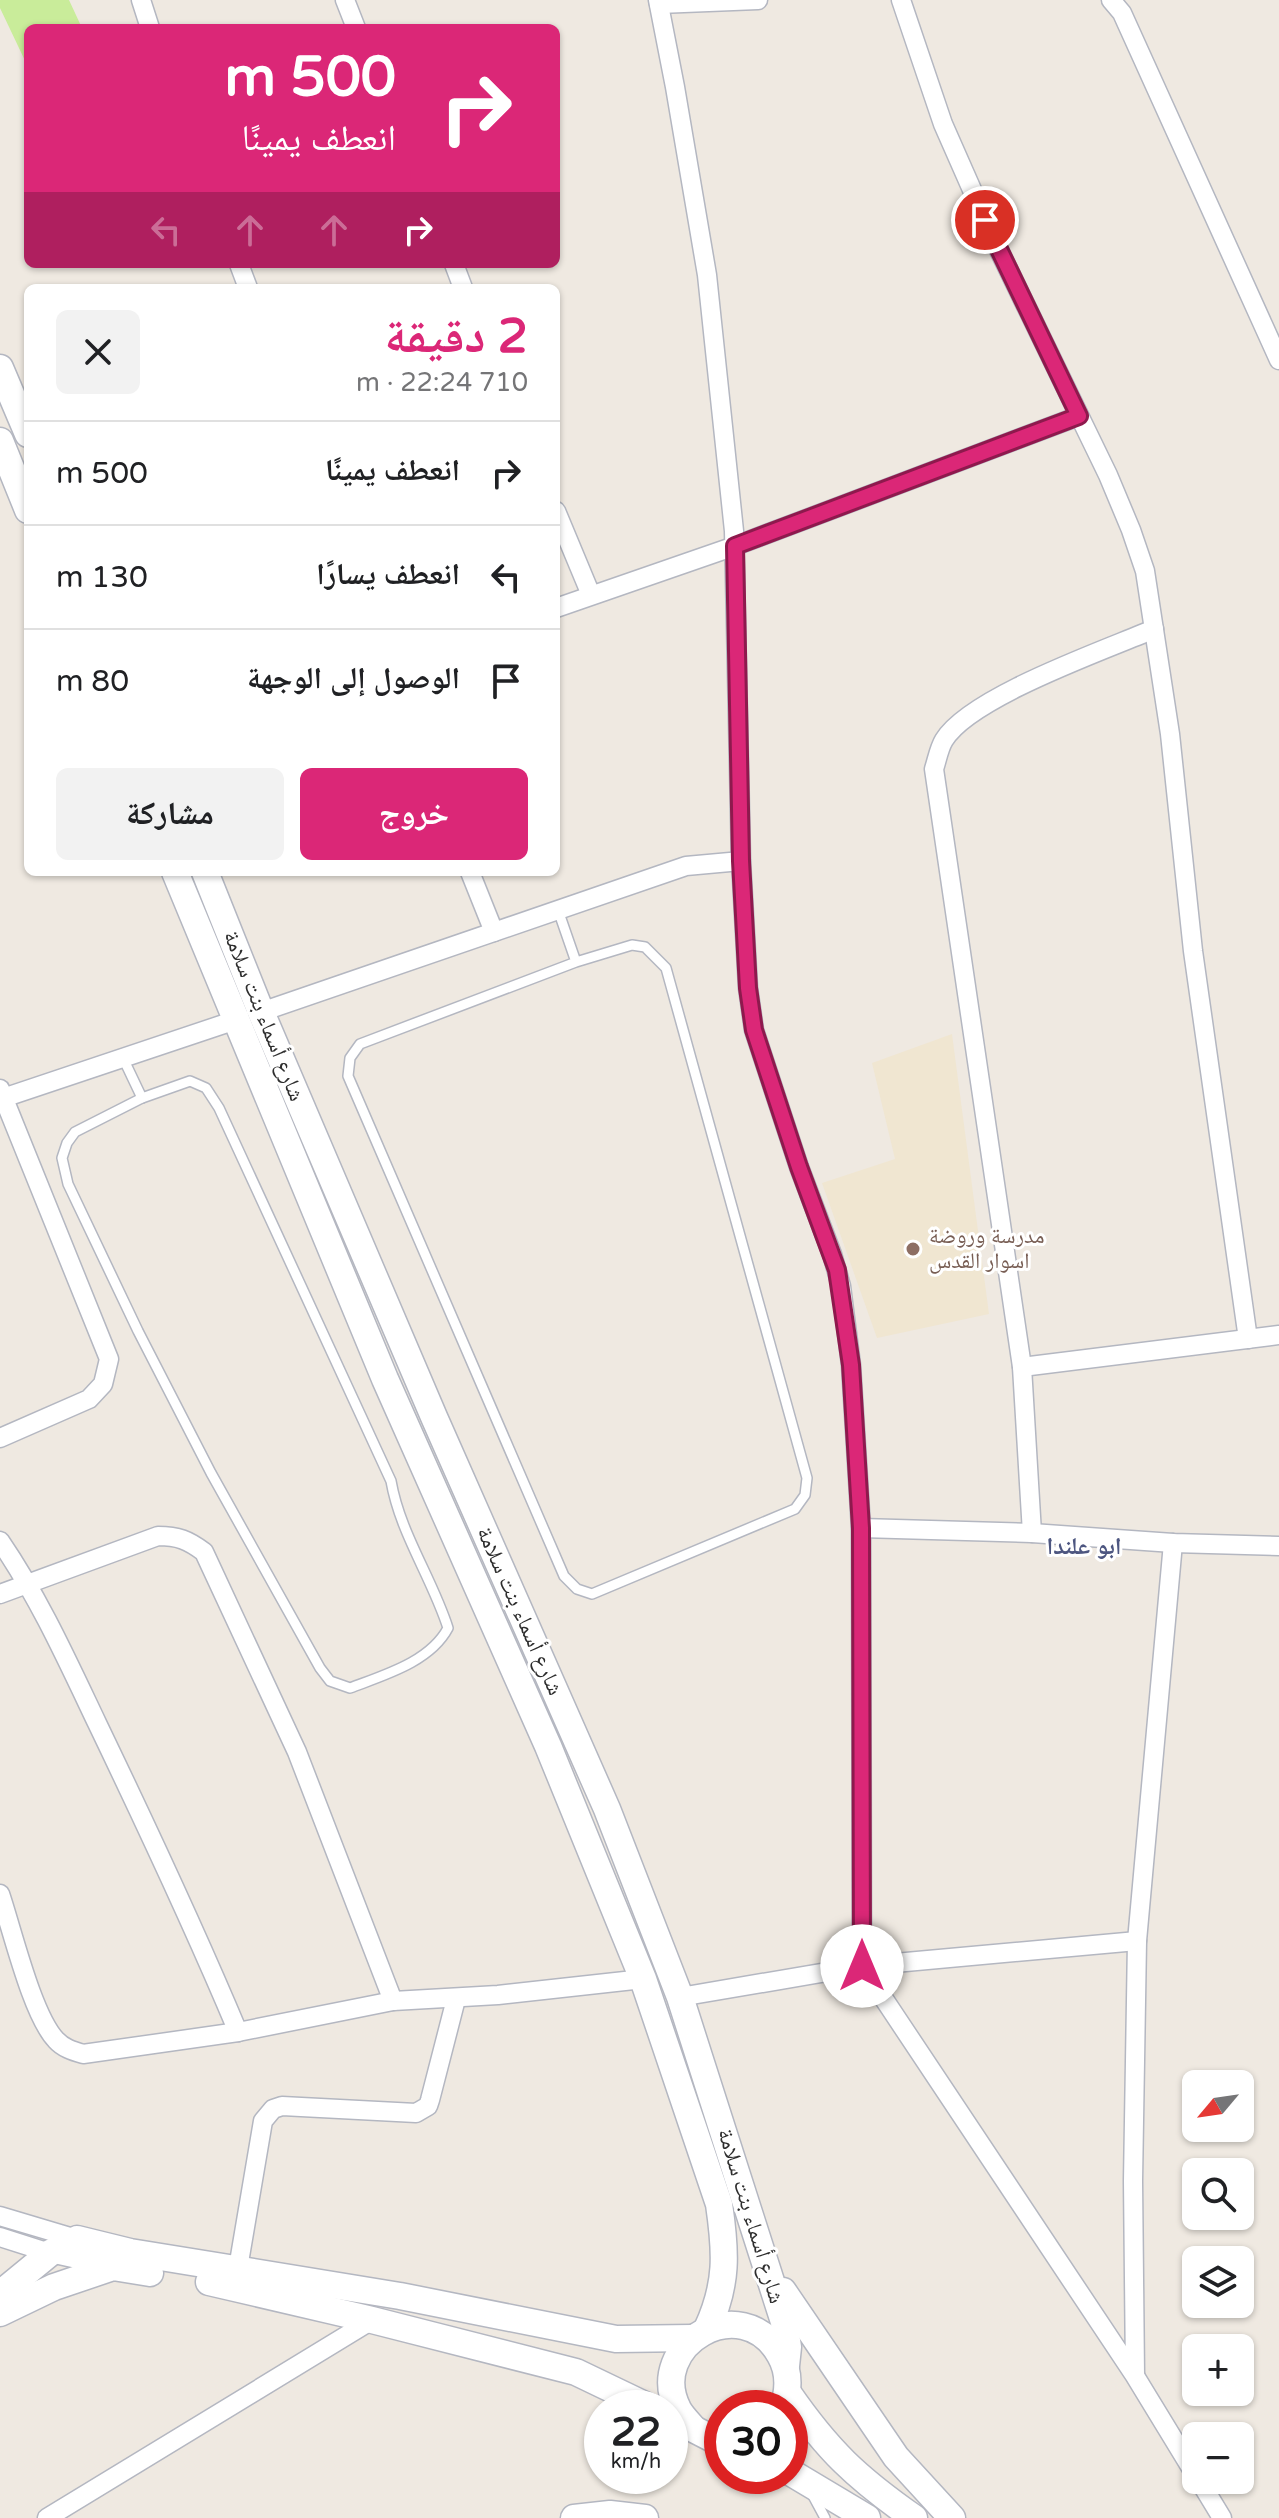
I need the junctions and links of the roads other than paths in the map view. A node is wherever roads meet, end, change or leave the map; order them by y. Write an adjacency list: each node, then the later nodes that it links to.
1 (141, 0): 7 (street)
2 (345, 0): 8 (street)
3 (758, 0): 6 (street)
4 (901, 0): 11 (street)
5 (1111, 0): 9 (street)
6 (659, 2): 16 (street)
7 (149, 24)
8 (354, 24)
9 (1279, 360)
10 (0, 368): 12 (main road)
11 (1079, 416): 16 (street); 19 (street)
12 (24, 425)
13 (1, 446): 14 (main road)
14 (24, 501)
15 (560, 521): 17 (street)
16 (735, 546): 17 (street); 20 (street)
17 (591, 595): 18 (street)
18 (560, 607)
19 (1154, 629): 32 (street); 33 (street)
20 (741, 861): 24 (street); 35 (street)
21 (177, 876): 27 (main road, شارع أسماء بنت سلامة)
22 (206, 876): 27 (main road, شارع أسماء بنت سلامة)
23 (472, 876): 25 (street)
24 (558, 910): 25 (street); 26 (lane)
25 (494, 932): 27 (street)
26 (576, 962): 26 (lane)
27 (248, 1016): 28 (street); 45 (main road, شارع أسماء بنت سلامة); 46 (main road, شارع أسماء بنت سلامة)
28 (123, 1058): 29 (street); 30 (lane)
29 (1, 1095): 34 (street)
30 (142, 1098): 30 (lane)
31 (1279, 1335): 32 (street)
32 (1248, 1339): 33 (street)
33 (1022, 1367): 36 (street)
34 (0, 1438)
35 (861, 1528): 36 (street); 44 (street)
36 (1032, 1533): 38 (street)
37 (0, 1541): 40 (street)
38 (1173, 1543): 39 (street); 43 (street)
39 (1279, 1546)
40 (28, 1582): 41 (street); 48 (street); 49 (street)
41 (0, 1594)
42 (0, 1894): 49 (street)
43 (1137, 1941): 44 (street); 62 (street)
44 (862, 1966): 46 (street); 62 (street)
45 (643, 1979): 47 (street); 60 (main road, شارع أسماء بنت سلامة)
46 (680, 1997): 55 (main road, شارع أسماء بنت سلامة)
47 (456, 1999): 48 (street); 56 (street)
48 (393, 2001): 49 (street)
49 (238, 2032)
50 (0, 2216): 52 (street)
51 (0, 2237): 53 (street)
52 (77, 2239): 53 (main road); 56 (main road)
53 (50, 2253): 54 (street); 57 (main road)
54 (113, 2267): 56 (main road); 58 (main road)
55 (769, 2272): 61 (main road, شارع أسماء بنت سلامة); 77 (main road)
56 (236, 2278): 59 (main road); 60 (main road)
57 (0, 2294)
58 (0, 2313)
59 (372, 2320): 63 (main road); 71 (street)
60 (700, 2333): 61 (main road); 64 (main road, شارع أسماء بنت سلامة)
61 (786, 2366): 65 (main road, شارع أسماء بنت سلامة)
62 (1135, 2376): 67 (street)
63 (614, 2390)
64 (673, 2390)
65 (785, 2390)
66 (808, 2422): 76 (main road)
67 (1182, 2453)
68 (808, 2483): 75 (main road)
69 (808, 2492): 74 (lane)
70 (1207, 2494): 78 (street)
71 (47, 2518)
72 (574, 2518): 73 (main road)
73 (645, 2518)
74 (825, 2518)
75 (867, 2518)
76 (914, 2518)
77 (952, 2518)
78 (1222, 2518)

